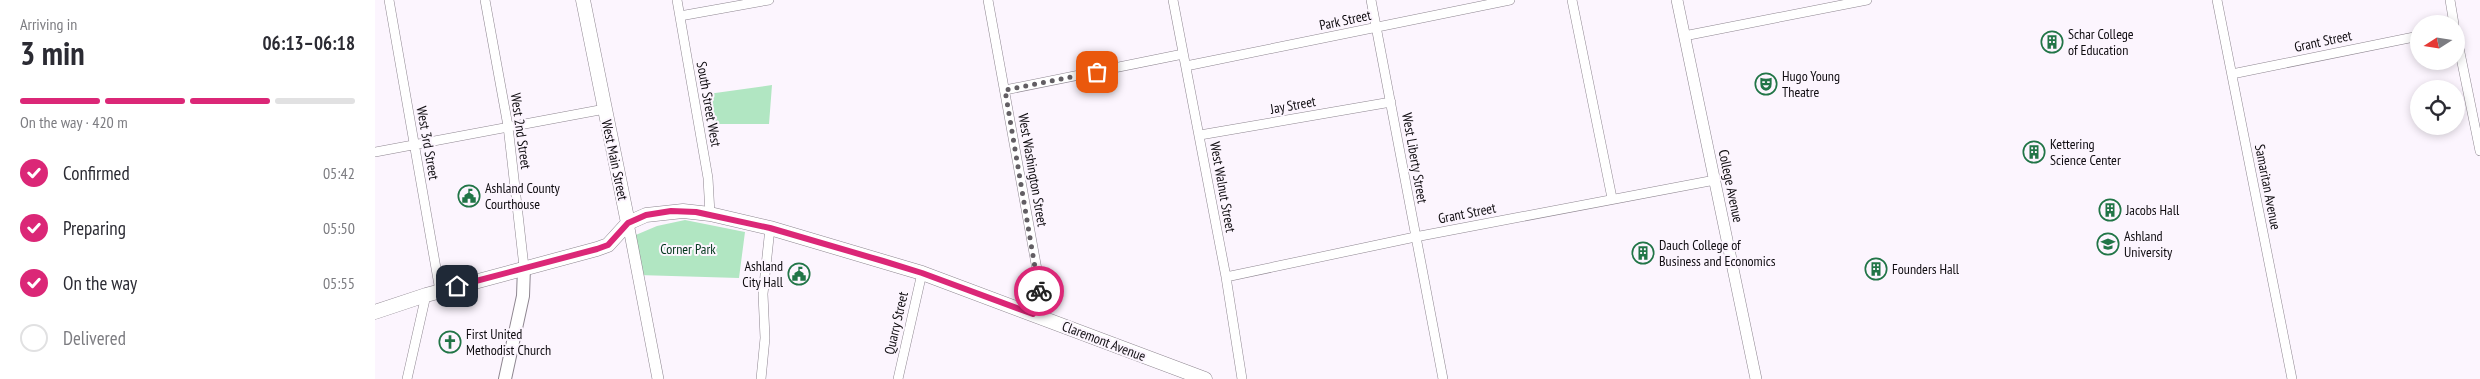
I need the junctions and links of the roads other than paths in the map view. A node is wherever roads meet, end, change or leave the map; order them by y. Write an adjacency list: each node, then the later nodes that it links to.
1 (389, 0): 29 (street, West 3rd Street)
2 (485, 0): 27 (street, West 2nd Street)
3 (583, 0): 26 (main road, West Main Street)
4 (677, 0): 16 (street, South Street West)
5 (769, 0): 16 (street)
6 (988, 0): 24 (street, West Washington Street)
7 (1173, 0): 20 (street, West Walnut Street)
8 (1371, 0): 17 (street, West Liberty Street)
9 (1510, 0): 17 (street, Park Street)
10 (1572, 0): 33 (street)
11 (1677, 0): 18 (street, College Avenue)
12 (1867, 0): 18 (street)
13 (2217, 0): 23 (street, Samaritan Avenue)
14 (2449, 0): 15 (street)
15 (2452, 15)
16 (680, 16): 34 (street, South Street West)
17 (1376, 28): 21 (street, Park Street); 25 (street, West Liberty Street)
18 (1684, 36): 32 (street, College Avenue)
19 (2410, 38): 23 (street, Grant Street)
20 (1183, 54): 21 (street, West Walnut Street); 24 (street)
21 (1186, 66): 28 (street, West Walnut Street)
22 (2464, 70): 30 (street)
23 (2232, 74): 54 (street, Samaritan Avenue)
24 (1005, 90): 44 (street, West Washington Street)
25 (1391, 102): 28 (street, Jay Street); 37 (street, West Liberty Street)
26 (605, 108): 27 (street); 35 (main road, West Main Street)
27 (508, 126): 29 (street); 38 (street, West 2nd Street)
28 (1200, 135): 40 (street, West Walnut Street)
29 (415, 145): 31 (street); 41 (street, West 3rd Street)
30 (2480, 151)
31 (375, 152)
32 (1715, 180): 33 (street, Grant Street); 53 (street, College Avenue)
33 (1612, 198): 37 (street, Grant Street)
34 (710, 214): 35 (main road, Claremont Avenue); 36 (main road, Claremont Avenue)
35 (628, 223): 38 (main road); 47 (street, West Main Street)
36 (770, 228): 39 (main road, Claremont Avenue); 48 (street)
37 (1415, 237): 40 (street, Grant Street); 52 (street, West Liberty Street)
38 (523, 267): 41 (main road); 46 (main road)
39 (922, 273): 44 (main road, Claremont Avenue); 49 (street, Quarry Street)
40 (1226, 277): 51 (street, West Walnut Street)
41 (440, 291): 42 (main road)
42 (426, 295): 43 (main road); 45 (street)
43 (375, 312)
44 (1033, 314): 50 (main road, Claremont Avenue)
45 (407, 379)
46 (505, 379)
47 (658, 379)
48 (761, 379)
49 (898, 379)
50 (1205, 379)
51 (1242, 379)
52 (1443, 379)
53 (1756, 379)
54 (2292, 379)

